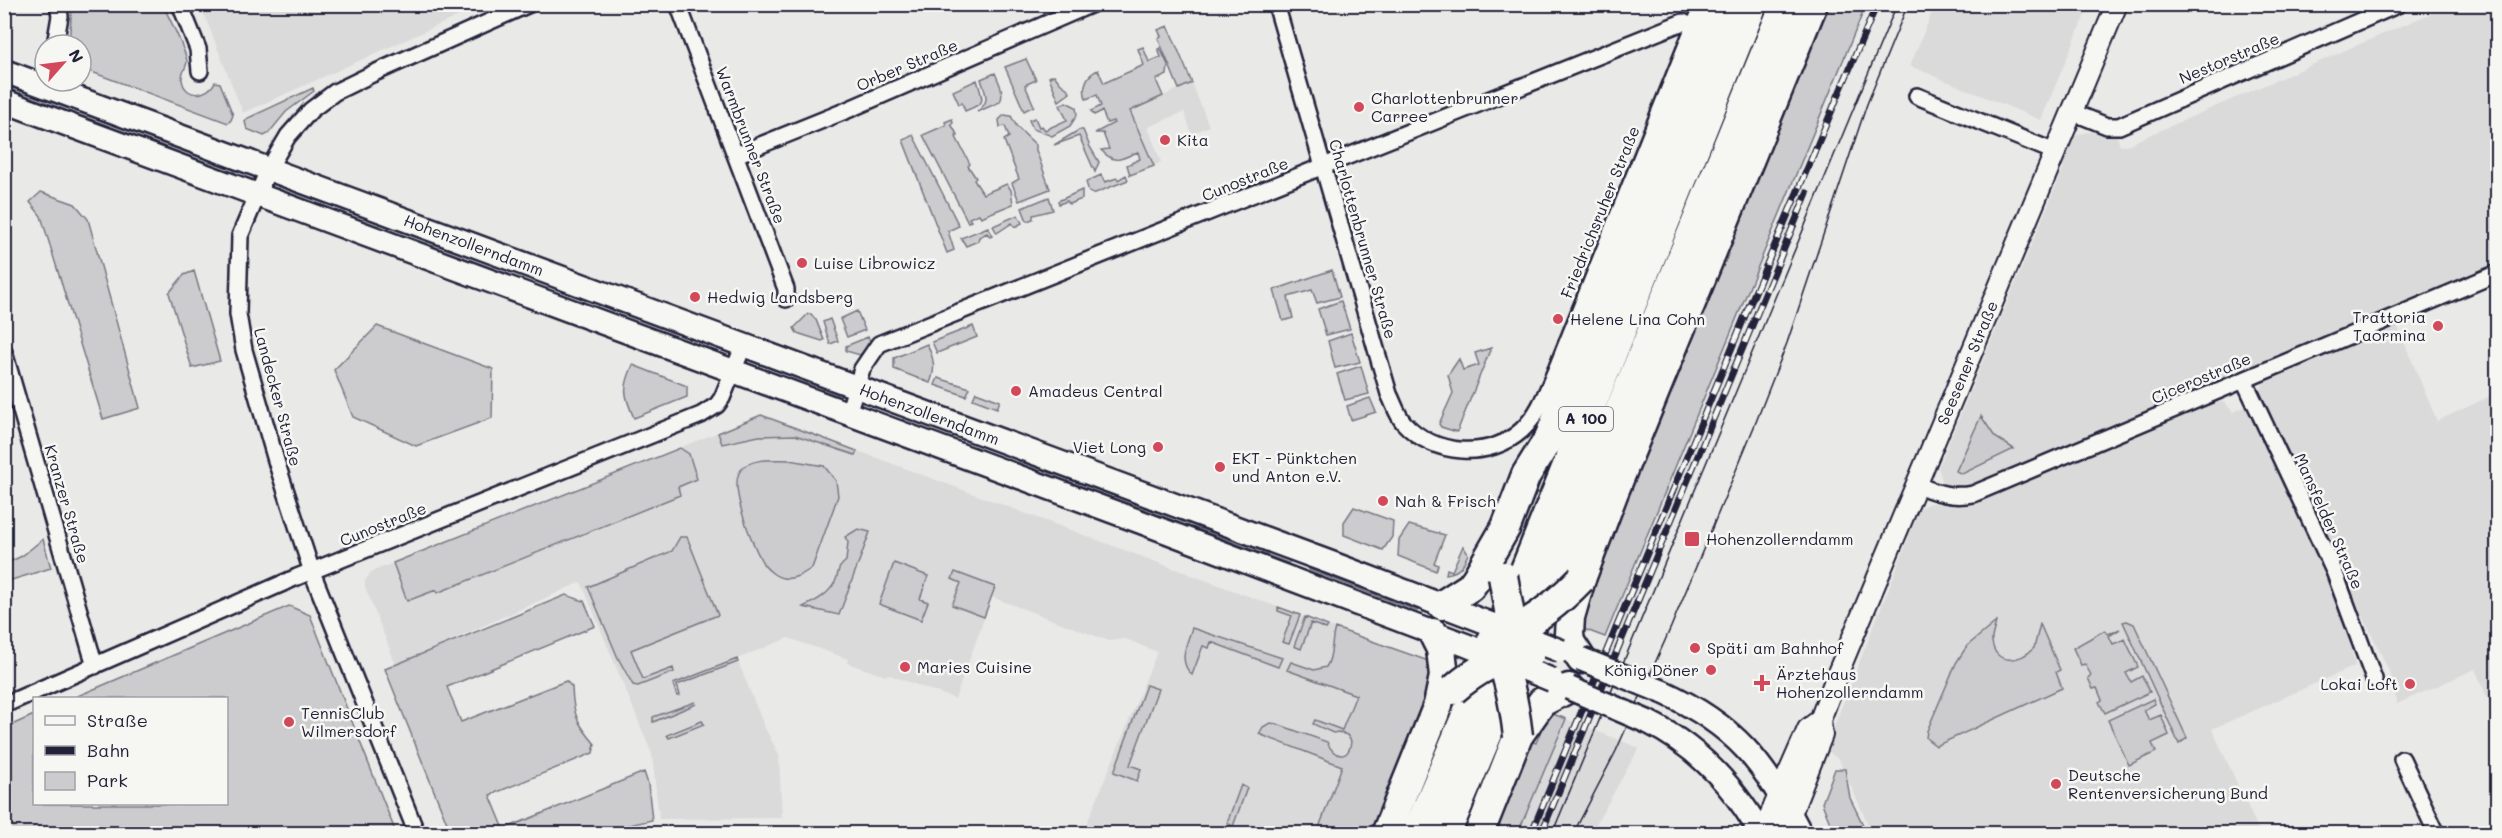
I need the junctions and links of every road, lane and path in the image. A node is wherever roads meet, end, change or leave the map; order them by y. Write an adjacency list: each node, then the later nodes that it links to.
1 (58, 4): 15 (street)
2 (180, 4): 17 (street)
3 (529, 4): 26 (street, Landecker Straße)
4 (678, 4): 24 (street, Warmbrunner Straße)
5 (1092, 4): 24 (street, Orber Straße)
6 (1276, 4): 25 (street, Charlottenbrunner Straße)
7 (1703, 4): 14 (street, Friedrichsruher Straße)
8 (1725, 4): 38 (highway)
9 (1754, 4): 57 (highway, A 100)
10 (1785, 4): 58 (highway, A 100)
11 (1813, 4): 40 (highway)
12 (2117, 4): 22 (street, Seesener Straße)
13 (2399, 4): 22 (street, Nestorstraße)
14 (1694, 27): 25 (street, Cunostraße); 36 (street, Friedrichsruher Straße)
15 (57, 33)
16 (4, 71): 18 (main road, Hohenzollerndamm)
17 (200, 71)
18 (33, 79)
19 (72, 93): 26 (main road, Hohenzollerndamm)
20 (1917, 96): 23 (street)
21 (4, 101): 27 (main road, Hohenzollerndamm)
22 (2073, 112): 23 (street, Seesener Straße)
23 (2055, 152): 37 (street, Seesener Straße)
24 (736, 155): 29 (street, Warmbrunner Straße)
25 (1323, 166): 34 (street, Cunostraße); 36 (street, Charlottenbrunner Straße)
26 (268, 170): 27 (street, Landecker Straße); 30 (main road, Hohenzollerndamm)
27 (256, 194): 32 (main road, Hohenzollerndamm); 39 (street, Landecker Straße)
28 (2498, 273): 33 (street, Cicerostraße)
29 (786, 299)
30 (743, 347): 32 (street, Cunostraße); 34 (main road, Hohenzollerndamm)
31 (4, 352): 45 (street, Kranzer Straße)
32 (734, 371): 35 (main road, Hohenzollerndamm); 39 (street, Cunostraße)
33 (2244, 380): 37 (street, Cicerostraße); 46 (street, Mansfelder Straße)
34 (856, 387): 35 (street, Cunostraße); 41 (main road, Hohenzollerndamm)
35 (848, 413): 42 (main road, Hohenzollerndamm)
36 (1456, 450)
37 (1917, 485): 50 (street, Seesener Straße)
38 (1506, 527): 41 (highway); 43 (highway, bridge)
39 (312, 572): 45 (street, Cunostraße); 55 (street, Landecker Straße)
40 (1581, 579): 43 (highway, bridge); 44 (highway)
41 (1442, 605): 43 (main road, Hohenzollerndamm)
42 (1433, 633): 43 (main road, Hohenzollerndamm); 48 (highway)
43 (1499, 642): 44 (highway, bridge); 47 (highway); 48 (highway, bridge); 51 (highway, bridge)
44 (1571, 655): 53 (main road, bridge)
45 (95, 666): 49 (street, Cunostraße)
46 (2374, 679)
47 (1561, 684): 51 (highway); 60 (main road, bridge)
48 (1445, 697): 56 (highway)
49 (4, 705)
50 (1820, 720): 53 (street, Seesener Straße); 54 (street, Seesener Straße)
51 (1518, 736): 59 (highway)
52 (2402, 759): 61 (street)
53 (1780, 793): 54 (main road); 60 (street, Seesener Straße)
54 (1792, 827)
55 (417, 834)
56 (1386, 834)
57 (1416, 834)
58 (1446, 834)
59 (1479, 834)
60 (1762, 834)
61 (2437, 834)

